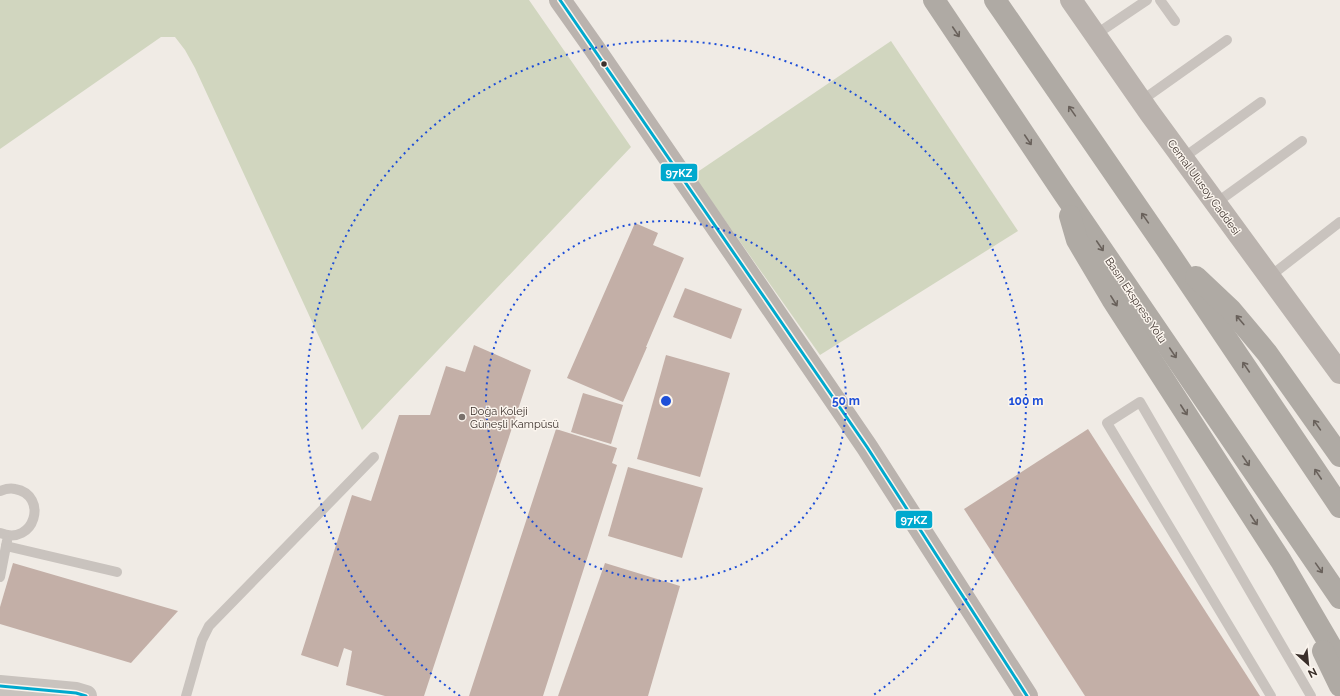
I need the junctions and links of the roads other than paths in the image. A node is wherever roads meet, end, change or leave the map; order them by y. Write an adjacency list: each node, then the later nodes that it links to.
1 (560, 0): 35 (main road)
2 (934, 0): 14 (highway, Basın Ekspress Yolu, one-way to 14)
3 (995, 0): 17 (highway, one-way to 3)
4 (1070, 0): 8 (main road, Cemal Ulusoy Caddesi)
5 (1147, 0): 8 (lane)
6 (1160, 0): 7 (lane)
7 (1175, 21)
8 (1095, 35): 10 (main road, Cemal Ulusoy Caddesi)
9 (1227, 40): 10 (lane)
10 (1142, 101): 13 (main road, Cemal Ulusoy Caddesi)
11 (1261, 102): 13 (lane)
12 (1302, 141): 15 (lane)
13 (1183, 158): 15 (main road, Cemal Ulusoy Caddesi)
14 (1062, 191): 26 (highway, one-way to 26); 29 (highway, Basın Ekspress Yolu, one-way to 29)
15 (1216, 203): 18 (main road, Cemal Ulusoy Caddesi)
16 (1340, 222): 18 (lane)
17 (1168, 250): 20 (highway, one-way to 17); 23 (highway, one-way to 17)
18 (1270, 277): 19 (main road, Cemal Ulusoy Caddesi)
19 (1340, 373)
20 (1340, 456)
21 (374, 457): 34 (lane)
22 (0, 492): 24 (lane)
23 (1340, 507)
24 (4, 534): 25 (lane)
25 (6, 546): 27 (lane); 28 (lane)
26 (1281, 561): 30 (highway); 32 (highway)
27 (117, 572)
28 (0, 577)
29 (1340, 598)
30 (1340, 662)
31 (0, 686): 33 (street)
32 (1340, 686)
33 (86, 696)
34 (186, 696)
35 (1027, 696)
36 (1271, 696): 37 (lane)
37 (1311, 696)

